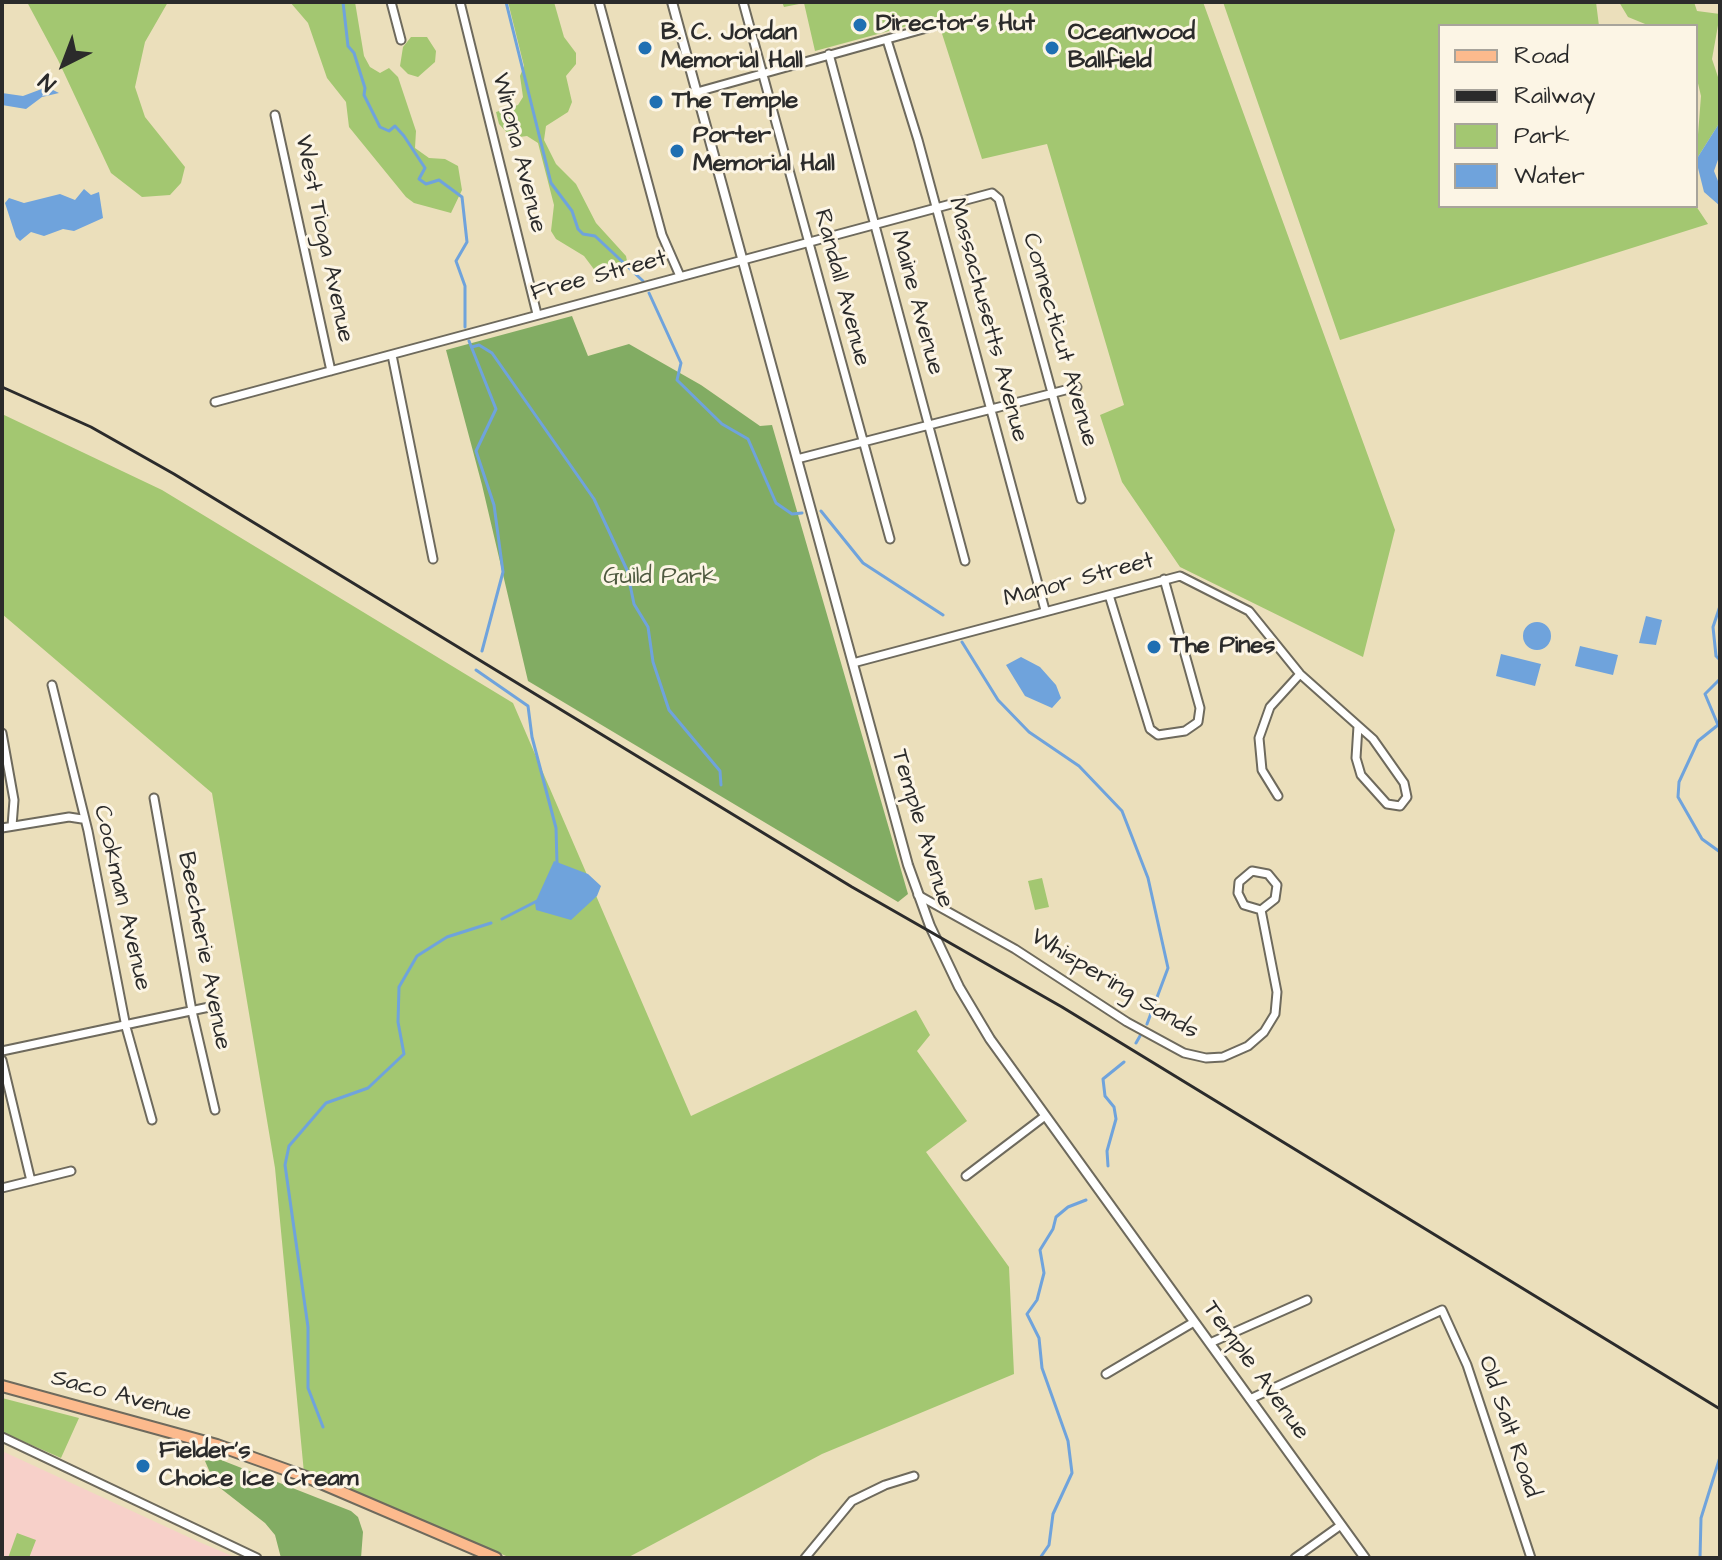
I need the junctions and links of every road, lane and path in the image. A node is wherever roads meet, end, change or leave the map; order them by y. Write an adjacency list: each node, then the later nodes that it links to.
1 (391, 2): 7 (street)
2 (460, 2): 19 (street, Winona Avenue)
3 (599, 2): 18 (street)
4 (672, 2): 11 (street, Temple Avenue)
5 (743, 2): 10 (street, Randall Avenue)
6 (934, 26): 8 (street)
7 (401, 40)
8 (887, 40): 9 (street); 14 (street, Massachusetts Avenue)
9 (829, 54): 10 (street); 15 (street, Maine Avenue)
10 (762, 73): 11 (street); 16 (street, Randall Avenue)
11 (697, 92): 17 (street, Temple Avenue)
12 (275, 115): 21 (street, West Tioga Avenue)
13 (994, 193): 14 (street, Free Street); 23 (street, Connecticut Avenue)
14 (936, 208): 15 (street, Free Street); 25 (street, Massachusetts Avenue)
15 (874, 223): 16 (street, Free Street); 26 (street, Maine Avenue)
16 (807, 241): 17 (street, Free Street); 27 (street, Randall Avenue)
17 (743, 260): 18 (street, Free Street); 28 (street, Temple Avenue)
18 (680, 276): 19 (street, Free Street)
19 (537, 314): 20 (street, Free Street)
20 (392, 355): 21 (street, Free Street); 31 (street)
21 (331, 371): 24 (street, Free Street)
22 (1077, 387): 23 (street)
23 (1052, 394): 25 (street); 29 (street, Connecticut Avenue)
24 (215, 402)
25 (989, 407): 26 (street); 35 (street, Massachusetts Avenue)
26 (927, 424): 27 (street); 32 (street, Maine Avenue)
27 (863, 441): 28 (street); 30 (street, Randall Avenue)
28 (797, 459): 36 (street, Temple Avenue)
29 (1081, 499)
30 (890, 539)
31 (433, 559)
32 (965, 561)
33 (1164, 579): 34 (street, Manor Street); 34 (street); 37 (street, Manor Street)
34 (1109, 595): 35 (street, Manor Street)
35 (1045, 610): 36 (street, Manor Street)
36 (853, 663): 46 (street, Temple Avenue)
37 (1300, 674): 39 (street, Manor Street); 41 (street)
38 (52, 685): 43 (street, Cookman Avenue)
39 (1358, 726): 39 (street, Manor Street)
40 (2, 733): 44 (street)
41 (1278, 796)
42 (154, 798): 49 (street, Beecherie Avenue)
43 (83, 820): 44 (street); 50 (street, Cookman Avenue)
44 (12, 826): 45 (street)
45 (2, 828)
46 (918, 895): 47 (street, Whispering Sands); 54 (street, Temple Avenue)
47 (1261, 910): 47 (street, Whispering Sands)
48 (214, 1006): 49 (street)
49 (192, 1011): 50 (street); 53 (street, Beecherie Avenue)
50 (126, 1027): 51 (street); 55 (street, Cookman Avenue)
51 (2, 1051)
52 (2, 1060): 58 (street)
53 (215, 1110)
54 (1045, 1116): 57 (street); 61 (street, Temple Avenue)
55 (152, 1120)
56 (71, 1171): 58 (street)
57 (966, 1176)
58 (31, 1181): 59 (street)
59 (2, 1188)
60 (1307, 1300): 62 (street)
61 (1194, 1322): 62 (street, Temple Avenue); 63 (street)
62 (1210, 1343): 65 (street, Temple Avenue)
63 (1106, 1374)
64 (2, 1386): 70 (main road, Saco Avenue)
65 (1250, 1399): 68 (street, Temple Avenue); 74 (street, Old Salt Road)
66 (2, 1437): 69 (street)
67 (914, 1476): 71 (street)
68 (1341, 1525): 72 (street); 73 (street, Temple Avenue)
69 (257, 1558)
70 (496, 1558)
71 (805, 1558)
72 (1295, 1558)
73 (1365, 1558)
74 (1531, 1558)

